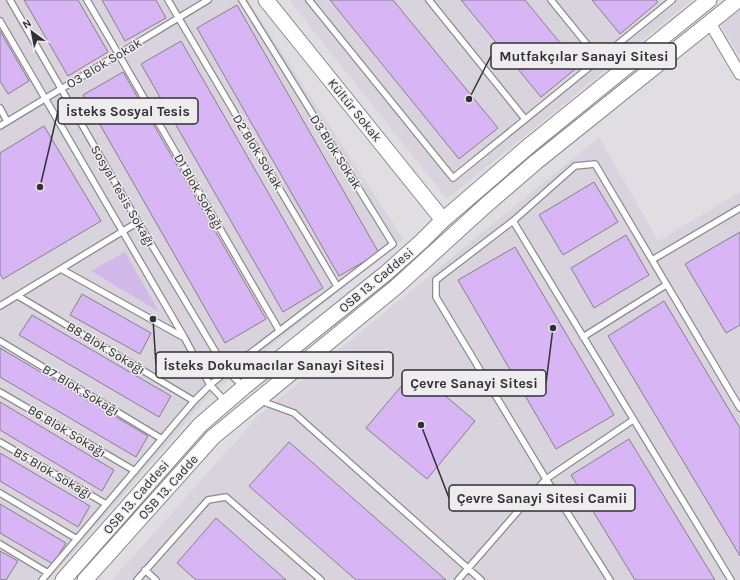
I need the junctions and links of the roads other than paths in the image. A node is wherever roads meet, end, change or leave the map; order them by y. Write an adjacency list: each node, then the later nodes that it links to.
1 (10, 0): 19 (lane, Sosyal Tesis Sokağı)
2 (87, 0): 16 (lane, D1 Blok Sokağı)
3 (168, 0): 13 (lane, D2 Blok Sokak)
4 (208, 0): 13 (lane, O3 Blok Sokak)
5 (242, 0): 33 (lane, D3 Blok Sokak)
6 (266, 0): 26 (street, Kültür Sokak)
7 (309, 0): 22 (lane)
8 (429, 0): 22 (lane)
9 (551, 0): 17 (lane)
10 (672, 0): 17 (lane)
11 (738, 0): 15 (street, OSB 13. Caddesi)
12 (707, 2): 15 (street); 26 (street, OSB 13. Caddesi)
13 (178, 18): 16 (lane, O3 Blok Sokak); 33 (lane, D2 Blok Sokak)
14 (0, 21): 20 (lane, Sosyal Tesis Sokağı)
15 (710, 23): 18 (street); 44 (street, OSB 13. Caddesi)
16 (118, 54): 19 (lane, O3 Blok Sokak); 36 (lane, D1 Blok Sokağı)
17 (599, 59): 22 (lane)
18 (740, 74)
19 (61, 89): 20 (lane, O3 Blok Sokak); 28 (lane, Sosyal Tesis Sokağı)
20 (45, 99): 23 (lane, O3 Blok Sokak); 29 (lane, Sosyal Tesis Sokağı)
21 (0, 108): 23 (lane)
22 (526, 119)
23 (7, 121): 24 (lane, O3 Blok Sokak)
24 (0, 126)
25 (740, 208): 30 (lane)
26 (443, 220): 42 (street, OSB 13. Caddesi)
27 (513, 221): 30 (lane); 38 (lane); 53 (lane)
28 (138, 222): 29 (lane); 40 (lane, Sosyal Tesis Sokağı)
29 (122, 231): 31 (lane); 37 (lane, Sosyal Tesis Sokağı)
30 (652, 260): 32 (lane)
31 (62, 268): 34 (lane); 37 (lane)
32 (666, 285): 38 (lane); 47 (lane)
33 (337, 286): 36 (lane)
34 (18, 296): 35 (lane); 45 (lane, B8 Blok Sokağı)
35 (0, 306)
36 (279, 330): 40 (lane)
37 (184, 337): 41 (lane, Sosyal Tesis Sokağı)
38 (583, 337): 49 (lane)
39 (0, 341): 50 (lane, B7 Blok Sokağı)
40 (227, 371): 41 (lane); 42 (lane, Sosyal Tesis Sokağı)
41 (210, 385): 45 (lane); 46 (lane, Sosyal Tesis Sokağı)
42 (244, 387): 44 (street); 46 (street, OSB 13. Caddesi)
43 (0, 392): 52 (lane, B6 Blok Sokağı)
44 (257, 399): 48 (street, OSB 13. Cadde); 58 (lane)
45 (194, 401): 50 (lane)
46 (226, 402): 48 (street); 62 (street, OSB 13. Caddesi)
47 (740, 408)
48 (240, 414): 63 (street, OSB 13. Cadde)
49 (634, 420): 53 (lane); 70 (lane)
50 (162, 439): 52 (lane)
51 (0, 442): 55 (lane, B5 Blok Sokağı)
52 (135, 471): 55 (lane)
53 (546, 479): 58 (lane); 69 (lane)
54 (0, 493): 56 (lane)
55 (106, 504): 56 (lane)
56 (77, 539): 60 (lane)
57 (0, 544): 60 (lane)
58 (468, 569): 67 (lane); 68 (lane)
59 (145, 570): 64 (lane); 65 (lane); 66 (lane)
60 (48, 573): 61 (lane)
61 (42, 580)
62 (63, 580)
63 (85, 580)
64 (137, 580)
65 (156, 580)
66 (321, 580)
67 (458, 580)
68 (481, 580)
69 (610, 580)
70 (731, 580)

